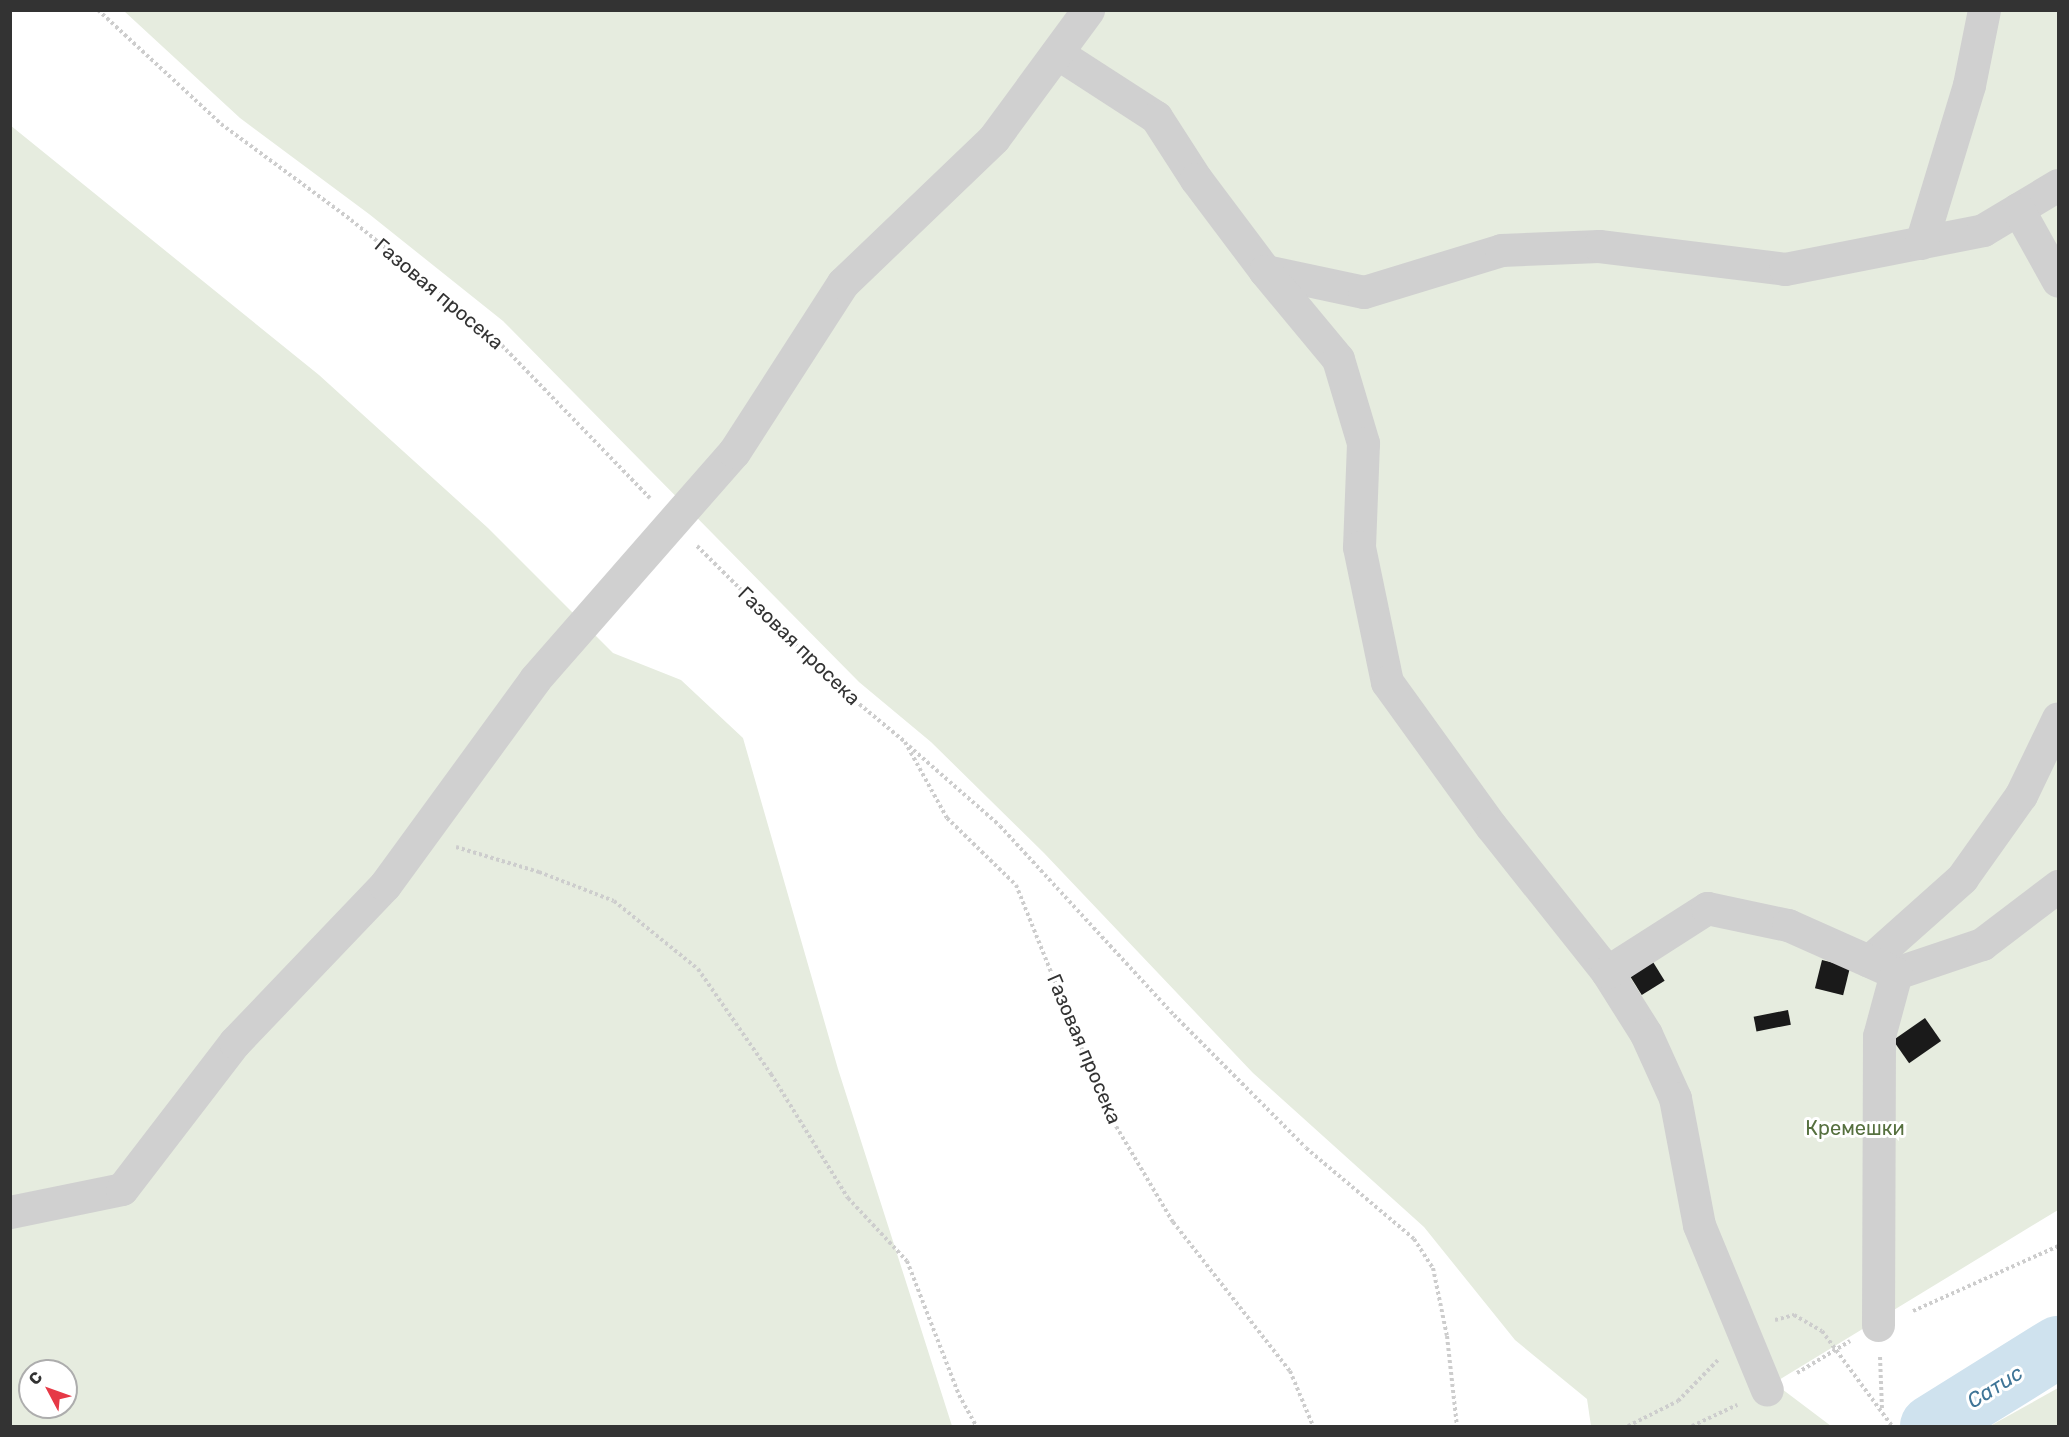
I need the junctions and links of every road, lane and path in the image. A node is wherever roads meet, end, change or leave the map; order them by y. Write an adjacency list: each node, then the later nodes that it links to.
1 (98, 10): 10 (path, Газовая просека)
2 (1088, 10): 4 (street)
3 (1984, 10): 7 (street)
4 (1057, 53): 8 (street); 10 (street)
5 (2058, 185): 6 (street)
6 (2018, 209): 7 (street); 9 (street)
7 (1921, 243): 8 (street)
8 (1265, 271): 16 (street)
9 (2058, 281)
10 (674, 523): 12 (path, Газовая просека); 13 (street)
11 (2058, 718): 15 (street)
12 (905, 742): 21 (path, Газовая просека); 22 (path)
13 (418, 840): 17 (street); 20 (path)
14 (2058, 886): 15 (street)
15 (1882, 967): 16 (street); 18 (street)
16 (1607, 972): 19 (street)
17 (10, 1212)
18 (1878, 1325): 23 (path)
19 (1767, 1390)
20 (976, 1426)
21 (1313, 1426)
22 (1457, 1426)
23 (1892, 1426)

